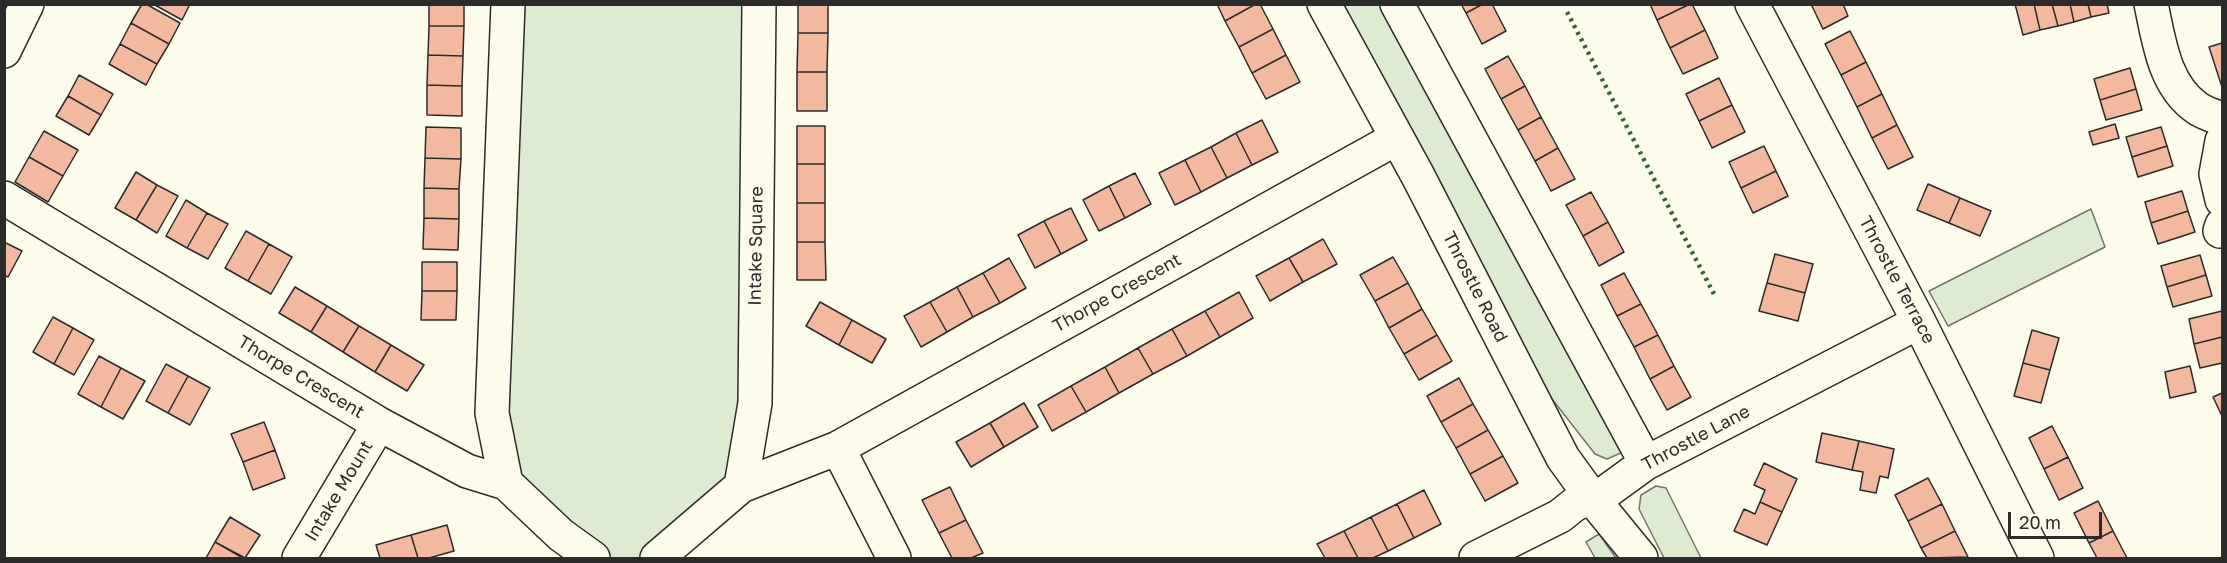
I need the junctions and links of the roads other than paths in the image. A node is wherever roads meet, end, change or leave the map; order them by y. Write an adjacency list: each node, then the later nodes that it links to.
1 (27, 4): 8 (street)
2 (508, 4): 18 (street)
3 (759, 4): 19 (street, Intake Square)
4 (1324, 4): 10 (street, Throstle Road)
5 (1397, 4): 17 (street)
6 (1752, 4): 14 (street, Throstle Terrace)
7 (2151, 4): 9 (street)
8 (4, 51)
9 (2223, 119)
10 (1397, 138): 16 (street, Thorpe Crescent); 20 (street, Throstle Road)
11 (2223, 141): 13 (street)
12 (4, 198): 15 (street, Thorpe Crescent)
13 (2220, 208)
14 (1919, 322): 17 (street, Throstle Lane); 27 (street, Throstle Terrace)
15 (379, 424): 18 (street, Thorpe Crescent); 21 (street, Intake Mount)
16 (838, 448): 19 (street, Thorpe Crescent); 24 (street)
17 (1646, 463): 20 (street, Throstle Lane)
18 (506, 483): 22 (street, Thorpe Crescent)
19 (741, 486): 23 (street, Thorpe Crescent)
20 (1592, 498): 25 (street, Throstle Lane); 26 (street, Throstle Road)
21 (299, 558)
22 (593, 558)
23 (657, 558)
24 (894, 558)
25 (1476, 558)
26 (1641, 558)
27 (2037, 558)

